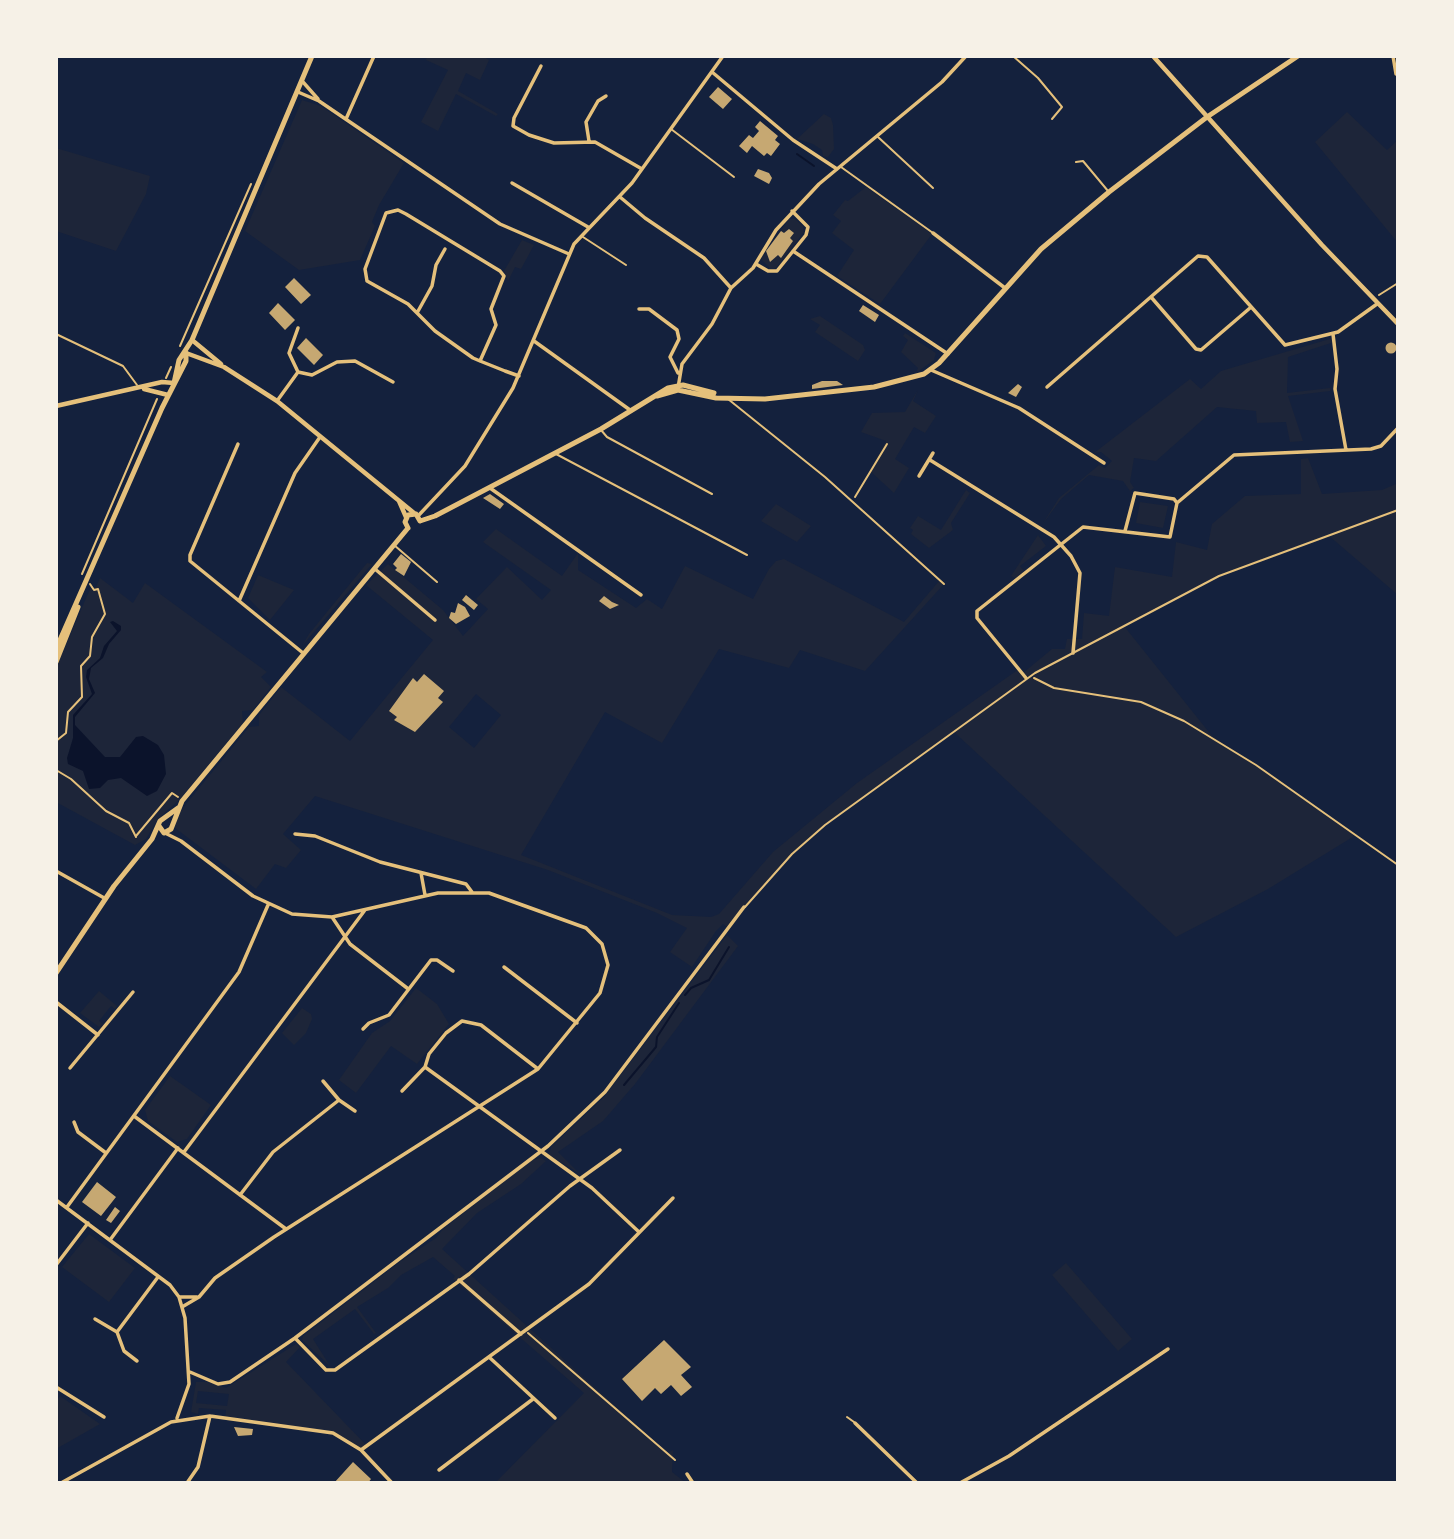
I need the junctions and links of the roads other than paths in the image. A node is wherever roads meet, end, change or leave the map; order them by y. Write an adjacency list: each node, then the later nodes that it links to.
1 (374, 56): 17 (street)
2 (723, 56): 10 (street)
3 (966, 56): 20 (street)
4 (1013, 56): 18 (lane)
5 (1153, 56): 16 (street)
6 (1298, 56): 16 (main road)
7 (1393, 56): 11 (street)
8 (313, 58): 12 (main road)
9 (541, 66): 21 (street)
10 (712, 71): 19 (street); 23 (street)
11 (1396, 74)
12 (303, 82): 13 (main road); 15 (street)
13 (299, 92): 15 (street); 50 (main road)
14 (606, 96): 21 (street)
15 (319, 101): 17 (street)
16 (1207, 117): 28 (main road); 42 (street)
17 (346, 119): 36 (street)
18 (1052, 119)
19 (671, 128): 24 (street); 25 (lane)
20 (877, 137): 23 (street); 27 (lane)
21 (589, 141): 24 (street)
22 (1076, 162): 28 (lane)
23 (839, 168): 30 (street); 32 (lane)
24 (642, 169): 29 (street)
25 (734, 177)
26 (512, 183): 31 (street)
27 (933, 188)
28 (1109, 192): 40 (main road)
29 (620, 197): 31 (street); 39 (street)
30 (792, 211): 35 (street); 37 (street)
31 (588, 228): 33 (street)
32 (933, 233): 40 (street)
33 (580, 236): 36 (street); 38 (lane)
34 (445, 249): 45 (street)
35 (793, 251): 37 (street); 53 (street)
36 (569, 254): 51 (street)
37 (756, 264): 39 (street)
38 (626, 265)
39 (731, 288): 58 (street)
40 (1005, 288): 53 (main road)
41 (1151, 296): 43 (street); 43 (street); 62 (street)
42 (1375, 302): 46 (street); 49 (street)
43 (1250, 308): 49 (street)
44 (639, 309): 58 (street)
45 (418, 313): 54 (street); 54 (street)
46 (1398, 324)
47 (298, 328): 57 (street)
48 (56, 334): 64 (lane)
49 (1333, 334): 74 (street)
50 (192, 340): 52 (main road); 55 (street)
51 (534, 341): 59 (street); 69 (street)
52 (186, 353): 55 (street); 61 (main road)
53 (948, 354): 56 (main road)
54 (480, 361): 59 (street)
55 (224, 367): 67 (street)
56 (931, 370): 66 (main road); 78 (street)
57 (298, 372): 60 (street); 67 (street)
58 (678, 373): 63 (street)
59 (519, 376): 86 (street)
60 (393, 382)
61 (174, 383): 64 (street); 65 (main road)
62 (1047, 387)
63 (678, 388): 66 (main road); 69 (main road)
64 (140, 389): 65 (street); 68 (street)
65 (168, 395): 97 (main road)
66 (726, 398): 94 (lane)
67 (277, 401): 72 (street)
68 (56, 406)
69 (631, 412): 71 (main road)
70 (1398, 428): 74 (street)
71 (601, 429): 75 (main road); 81 (lane)
72 (321, 435): 82 (street); 96 (street)
73 (238, 444): 96 (street)
74 (1346, 450): 83 (street)
75 (556, 453): 80 (main road); 91 (lane)
76 (933, 453): 77 (street)
77 (930, 460): 79 (street); 89 (street)
78 (1104, 463)
79 (919, 476)
80 (490, 488): 86 (main road); 95 (street)
81 (712, 494)
82 (399, 500): 85 (street); 86 (street)
83 (1177, 503): 88 (street); 88 (street)
84 (1398, 510): 101 (lane)
85 (406, 517): 86 (main road); 87 (main road)
86 (417, 517): 87 (main road)
87 (408, 528): 90 (main road)
88 (1125, 531): 89 (street)
89 (1061, 544): 101 (street); 103 (street)
90 (393, 545): 92 (main road); 93 (lane)
91 (747, 555)
92 (373, 568): 98 (street); 100 (main road)
93 (437, 582)
94 (944, 584)
95 (641, 595)
96 (239, 601): 100 (street)
97 (78, 604): 99 (main road); 102 (main road)
98 (435, 620)
99 (56, 649)
100 (303, 653): 104 (main road)
101 (1073, 653): 103 (lane)
102 (56, 662)
103 (1028, 677): 118 (lane)
104 (177, 808): 105 (main road); 107 (main road)
105 (163, 819): 106 (main road); 107 (main road)
106 (159, 825): 108 (main road); 110 (main road)
107 (172, 826): 108 (main road); 111 (street)
108 (165, 833): 110 (main road); 111 (street)
109 (295, 834): 113 (street)
110 (152, 839): 116 (main road)
111 (181, 841): 117 (street)
112 (56, 871): 116 (street)
113 (421, 873): 114 (street); 115 (street)
114 (472, 892): 115 (street); 128 (street)
115 (425, 895): 119 (street)
116 (106, 899): 124 (main road)
117 (268, 905): 120 (street); 139 (street)
118 (744, 908): 143 (street)
119 (365, 909): 120 (street); 121 (street)
120 (332, 917): 121 (street)
121 (344, 938): 125 (street); 144 (street)
122 (504, 967): 128 (street)
123 (453, 971): 125 (street)
124 (56, 973)
125 (407, 988): 129 (street)
126 (133, 992): 130 (street)
127 (56, 1002): 130 (street)
128 (577, 1023): 133 (street)
129 (363, 1029)
130 (98, 1035): 132 (street)
131 (426, 1065): 133 (street); 135 (street); 137 (street)
132 (70, 1068)
133 (538, 1069): 137 (street)
134 (323, 1081): 136 (street)
135 (402, 1091)
136 (339, 1100): 138 (street); 147 (street)
137 (479, 1106): 143 (street); 152 (street)
138 (355, 1111)
139 (134, 1116): 141 (street); 145 (street)
140 (74, 1122): 145 (street)
141 (178, 1148): 144 (street); 154 (street)
142 (620, 1150): 146 (street)
143 (538, 1151): 146 (street); 164 (street)
144 (184, 1152): 147 (street)
145 (106, 1153): 150 (street)
146 (579, 1179): 153 (street); 157 (street)
147 (240, 1195): 152 (street)
148 (673, 1198): 153 (street)
149 (56, 1200): 150 (street)
150 (66, 1208): 151 (street)
151 (88, 1223): 154 (street); 155 (street)
152 (286, 1229): 159 (street)
153 (639, 1232): 163 (street)
154 (110, 1240): 156 (street)
155 (56, 1265)
156 (158, 1277): 158 (street); 162 (street)
157 (459, 1280): 163 (street); 164 (street)
158 (179, 1297): 159 (street); 160 (street)
159 (199, 1297): 160 (street)
160 (182, 1307): 168 (street)
161 (95, 1319): 162 (street)
162 (117, 1332): 167 (street)
163 (522, 1335): 166 (street)
164 (295, 1338): 168 (street)
165 (1168, 1349): 185 (street)
166 (489, 1357): 170 (street); 177 (street)
167 (137, 1361)
168 (190, 1372): 175 (street)
169 (56, 1387): 172 (street)
170 (533, 1399): 174 (street); 178 (street)
171 (210, 1416): 175 (street); 177 (street); 180 (street)
172 (104, 1417)
173 (847, 1417): 176 (lane)
174 (555, 1418)
175 (176, 1420): 181 (street)
176 (855, 1423): 184 (street)
177 (360, 1450): 182 (street)
178 (439, 1470)
179 (687, 1474): 183 (street)
180 (188, 1481)
181 (61, 1483)
182 (392, 1483)
183 (692, 1483)
184 (917, 1483)
185 (960, 1483)

